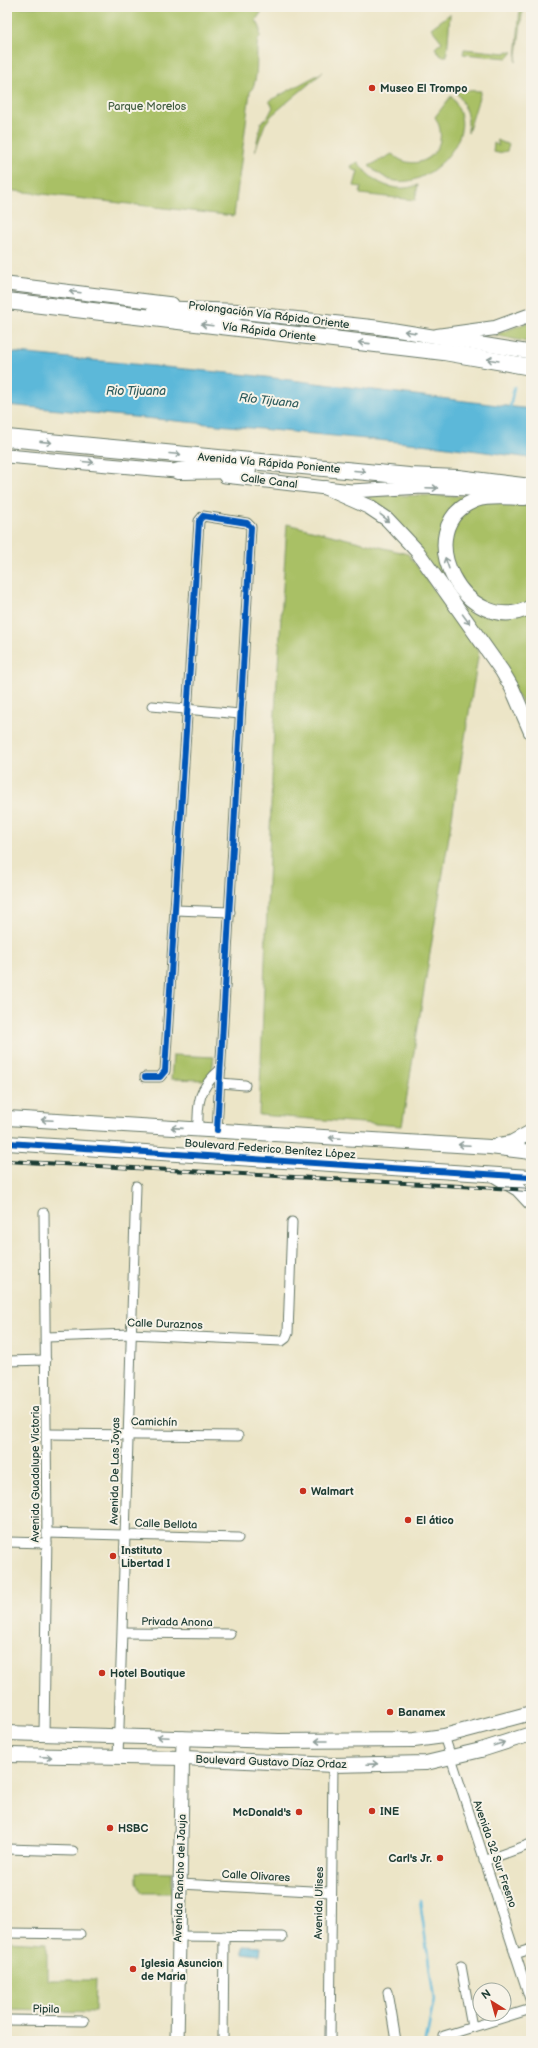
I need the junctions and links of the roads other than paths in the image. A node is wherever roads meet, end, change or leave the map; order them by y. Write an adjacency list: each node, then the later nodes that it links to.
1 (7, 284): 3 (main road, Prolongación Vía Rápida Oriente, one-way to 1)
2 (7, 301): 3 (highway); 7 (highway, Vía Rápida Oriente, one-way to 2)
3 (238, 312): 5 (main road, Prolongación Vía Rápida Oriente, one-way to 3)
4 (531, 315): 5 (main road)
5 (437, 336): 6 (main road, Prolongación Vía Rápida Oriente)
6 (531, 352)
7 (531, 367)
8 (7, 438): 10 (highway, Avenida Vía Rápida Poniente, one-way to 10)
9 (7, 456): 11 (main road, Calle Canal, one-way to 11)
10 (332, 469): 11 (highway); 13 (highway, Avenida Vía Rápida Poniente, one-way to 13)
11 (178, 471): 12 (main road, Calle Canal)
12 (326, 488): 13 (main road, Calle Canal, one-way to 13); 18 (main road, one-way to 18)
13 (529, 495): 14 (main road, one-way to 13)
14 (531, 607)
15 (152, 706): 16 (street)
16 (187, 708): 17 (street); 17 (street); 19 (street)
17 (240, 714): 20 (street)
18 (531, 732)
19 (174, 910): 20 (street); 22 (street)
20 (230, 912): 21 (street)
21 (221, 1068): 23 (street); 26 (street)
22 (146, 1077)
23 (220, 1083): 24 (street); 27 (street)
24 (245, 1085)
25 (7, 1118): 26 (main road, Boulevard Federico Benítez López, one-way to 25)
26 (198, 1130): 27 (main road, Boulevard Federico Benítez López)
27 (217, 1130): 30 (main road, Boulevard Federico Benítez López, one-way to 27)
28 (531, 1132): 30 (main road)
29 (7, 1143): 32 (main road, Boulevard Federico Benítez López)
30 (490, 1147): 31 (main road, Boulevard Federico Benítez López)
31 (531, 1152)
32 (488, 1173): 33 (main road, Boulevard Federico Benítez López); 35 (main road)
33 (531, 1177)
34 (136, 1186): 38 (street, Avenida De Las Joyas)
35 (531, 1203)
36 (44, 1213): 39 (street, Avenida Guadalupe Victoria)
37 (292, 1222): 38 (street, Calle Duraznos)
38 (130, 1334): 39 (street, Calle Duraznos); 43 (street, Avenida De Las Joyas)
39 (47, 1337): 40 (street, Avenida Guadalupe Victoria)
40 (46, 1360): 41 (street); 42 (street, Avenida Guadalupe Victoria)
41 (7, 1361)
42 (47, 1434): 43 (street, Camichín); 45 (street, Avenida Guadalupe Victoria)
43 (128, 1434): 44 (street, Camichín); 46 (street, Avenida De Las Joyas)
44 (238, 1436)
45 (47, 1533): 46 (street, Calle Bellota); 49 (street, Avenida Guadalupe Victoria)
46 (126, 1534): 47 (street, Calle Bellota); 50 (street, Avenida De Las Joyas)
47 (238, 1538)
48 (7, 1542): 49 (street)
49 (47, 1543): 54 (street, Avenida Guadalupe Victoria)
50 (123, 1633): 51 (street, Privada Anona); 56 (street, Avenida De Las Joyas)
51 (230, 1634)
52 (531, 1713): 57 (main road, Boulevard Gustavo Díaz Ordaz)
53 (7, 1733): 54 (main road, Boulevard Gustavo Díaz Ordaz)
54 (44, 1734): 56 (main road, Boulevard Gustavo Díaz Ordaz)
55 (531, 1734): 62 (main road, Boulevard Gustavo Díaz Ordaz, one-way to 55)
56 (120, 1735): 58 (main road, Boulevard Gustavo Díaz Ordaz, one-way to 56); 60 (street, Avenida De Las Joyas)
57 (444, 1736): 58 (main road, Boulevard Gustavo Díaz Ordaz, one-way to 58); 62 (street, Avenida 32 Sur Fresno)
58 (183, 1738): 61 (main road, Avenida Rancho del Jauja)
59 (7, 1755): 60 (main road, Boulevard Gustavo Díaz Ordaz, one-way to 60)
60 (118, 1758): 61 (main road, Boulevard Gustavo Díaz Ordaz)
61 (184, 1758): 63 (main road, Boulevard Gustavo Díaz Ordaz); 68 (main road, Avenida Rancho del Jauja)
62 (450, 1759): 63 (main road, Boulevard Gustavo Díaz Ordaz, one-way to 62); 67 (street, Avenida 32 Sur Fresno)
63 (333, 1765): 69 (street, Avenida Ulises)
64 (531, 1844): 67 (street)
65 (7, 1849): 66 (street)
66 (72, 1851)
67 (484, 1861): 76 (street, Avenida 32 Sur Fresno)
68 (180, 1884): 69 (street, Calle Olivares); 72 (main road, Avenida Rancho del Jauja)
69 (331, 1892): 87 (street, Avenida Ulises)
70 (7, 1933): 71 (street)
71 (80, 1934)
72 (178, 1936): 73 (street); 85 (main road, Avenida Rancho del Jauja)
73 (224, 1936): 74 (street); 86 (street)
74 (282, 1937)
75 (531, 1949): 76 (street)
76 (515, 1954): 79 (street, Avenida 32 Sur Fresno)
77 (461, 1966): 83 (street)
78 (388, 1992): 88 (street)
79 (531, 2002)
80 (531, 2008): 83 (street)
81 (7, 2020): 82 (street, Pipila)
82 (84, 2021)
83 (472, 2027): 84 (street)
84 (444, 2036)
85 (177, 2041)
86 (223, 2041)
87 (330, 2041)
88 (396, 2041)

